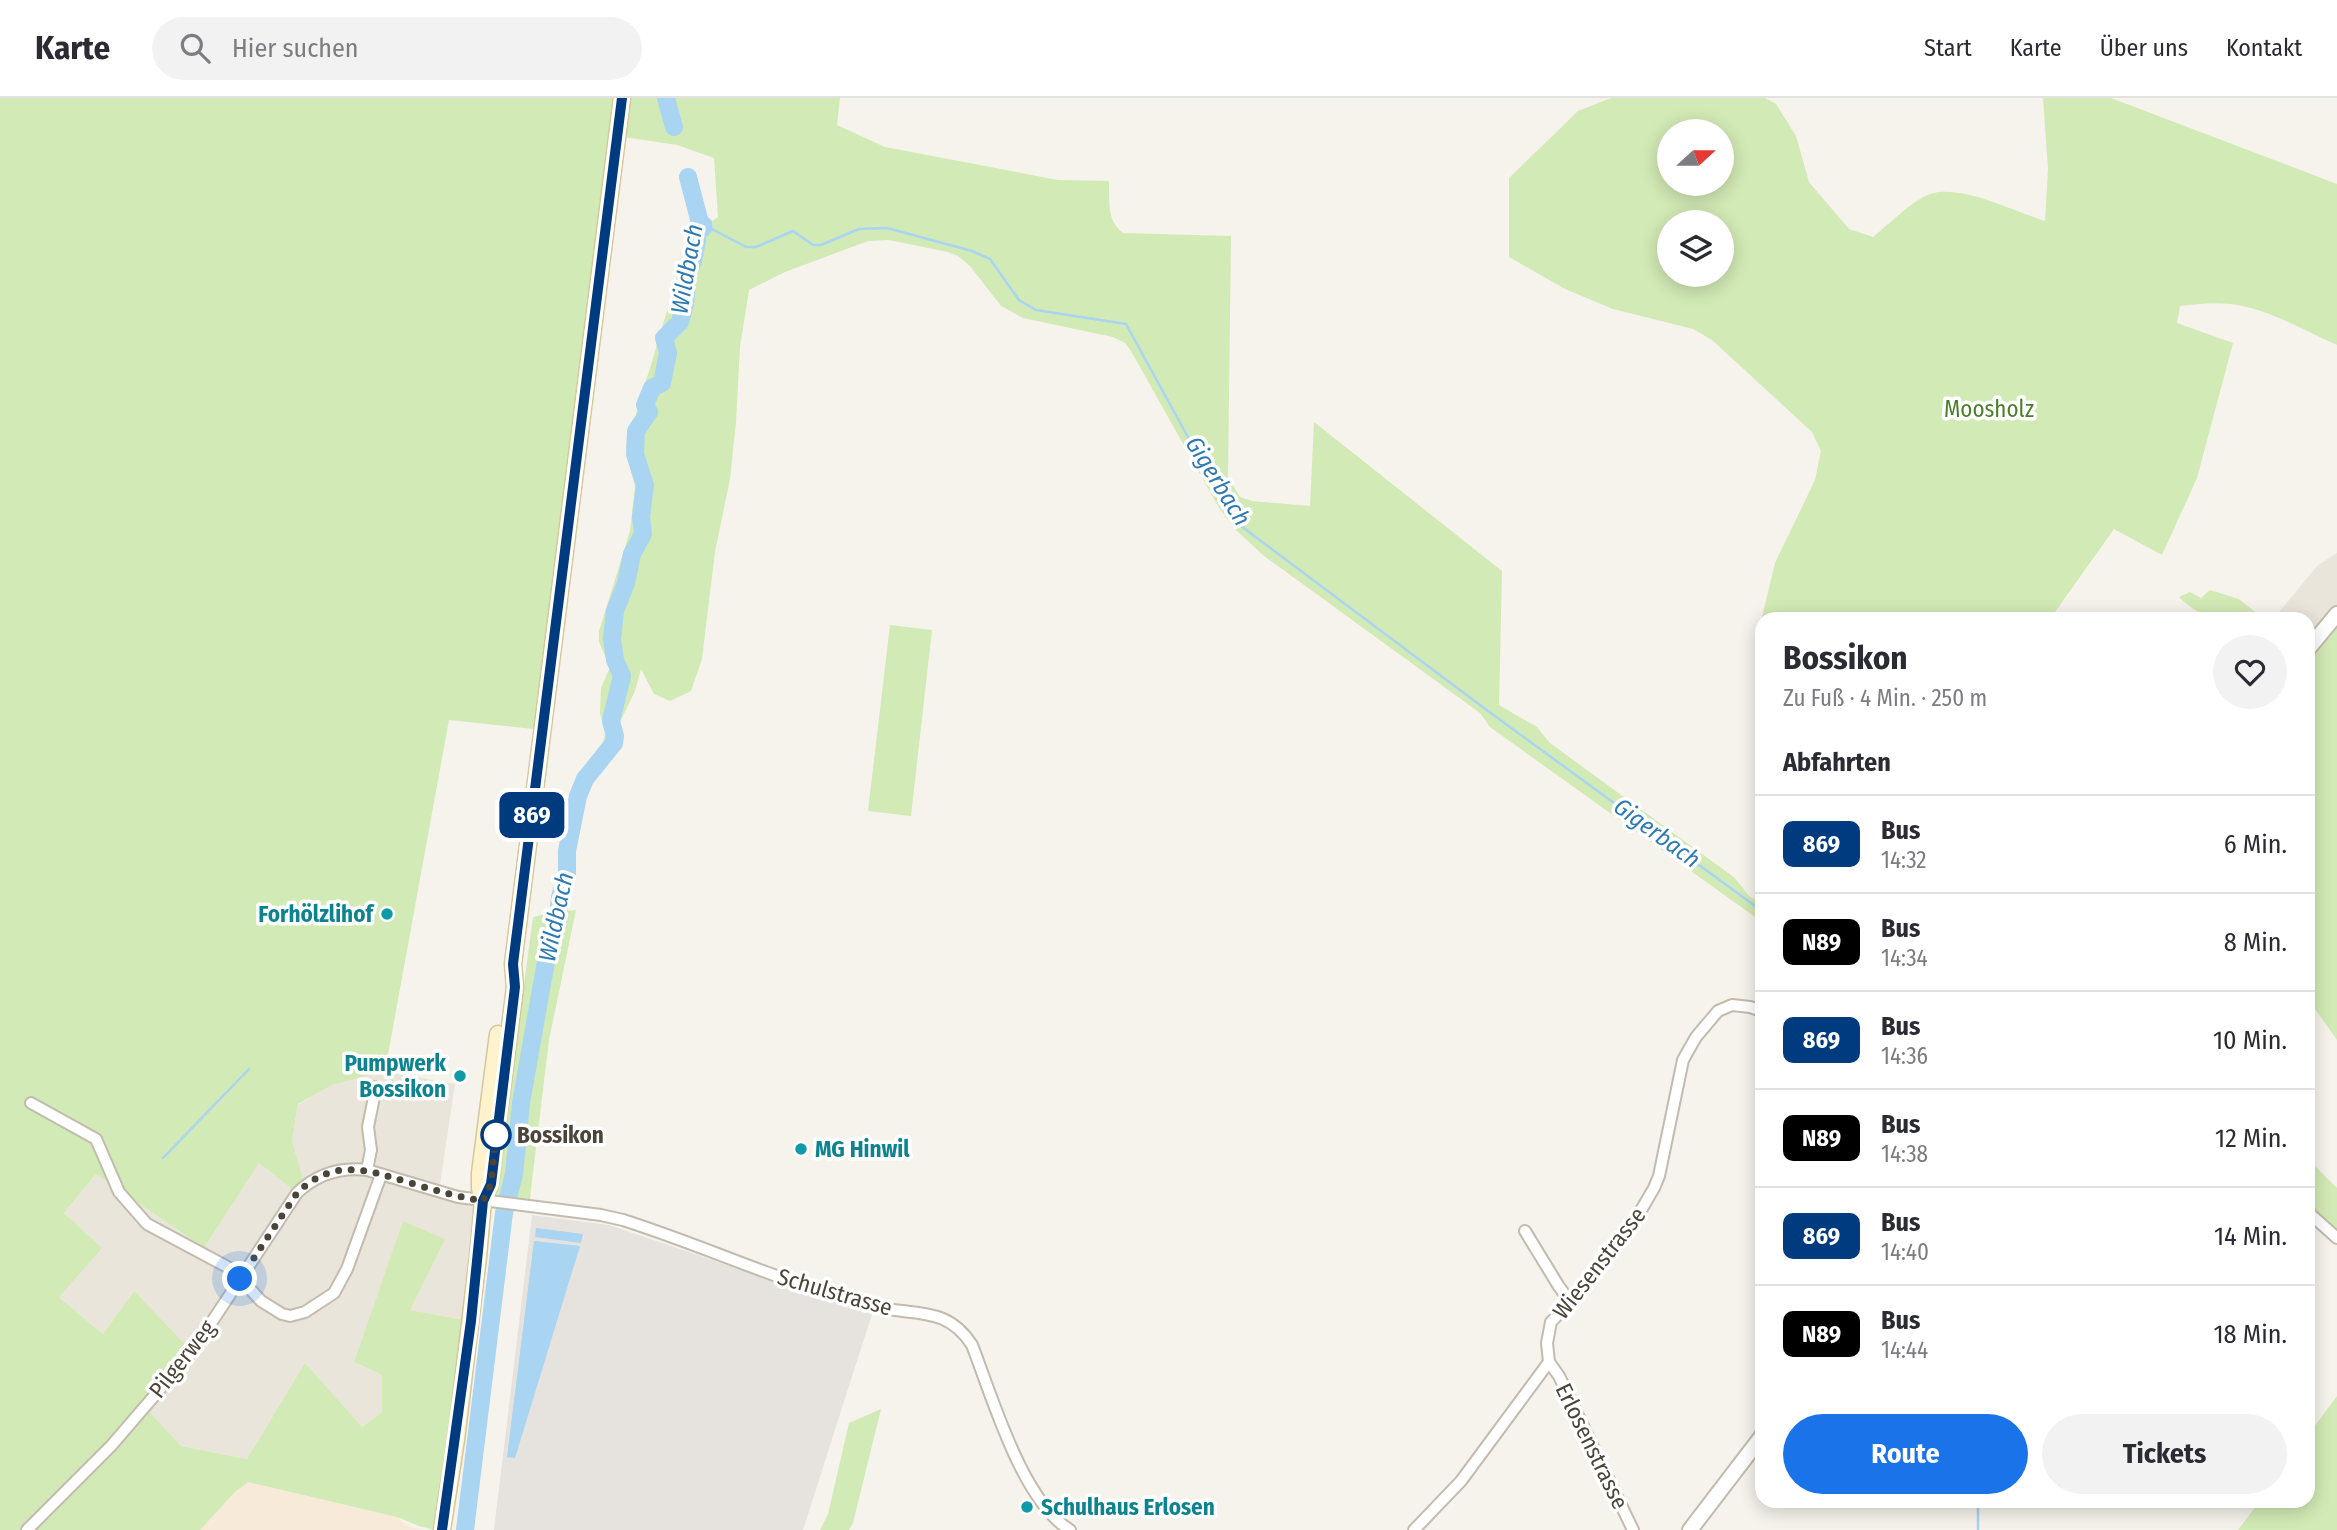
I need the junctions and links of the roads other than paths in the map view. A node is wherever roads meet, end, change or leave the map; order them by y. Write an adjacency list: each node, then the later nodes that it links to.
1 (622, 98): 9 (main road)
2 (2337, 614): 3 (street)
3 (2315, 641)
4 (1755, 1008): 14 (street, Wiesenstrasse)
5 (376, 1087): 7 (street)
6 (32, 1103): 13 (street)
7 (367, 1170): 8 (street, Pilgerweg); 13 (street, Pilgerweg)
8 (381, 1175): 9 (street, Pilgerweg); 13 (street)
9 (483, 1201): 18 (main road); 19 (street, Schulstrasse)
10 (2315, 1218): 12 (street)
11 (1525, 1231): 14 (street)
12 (2337, 1238)
13 (240, 1279): 17 (street, Pilgerweg)
14 (1570, 1302): 15 (street, Wiesenstrasse)
15 (1549, 1363): 20 (street); 21 (street, Erlosenstrasse)
16 (1755, 1445): 22 (street)
17 (27, 1530)
18 (442, 1530)
19 (1070, 1530)
20 (1414, 1530)
21 (1633, 1530)
22 (1690, 1530)

